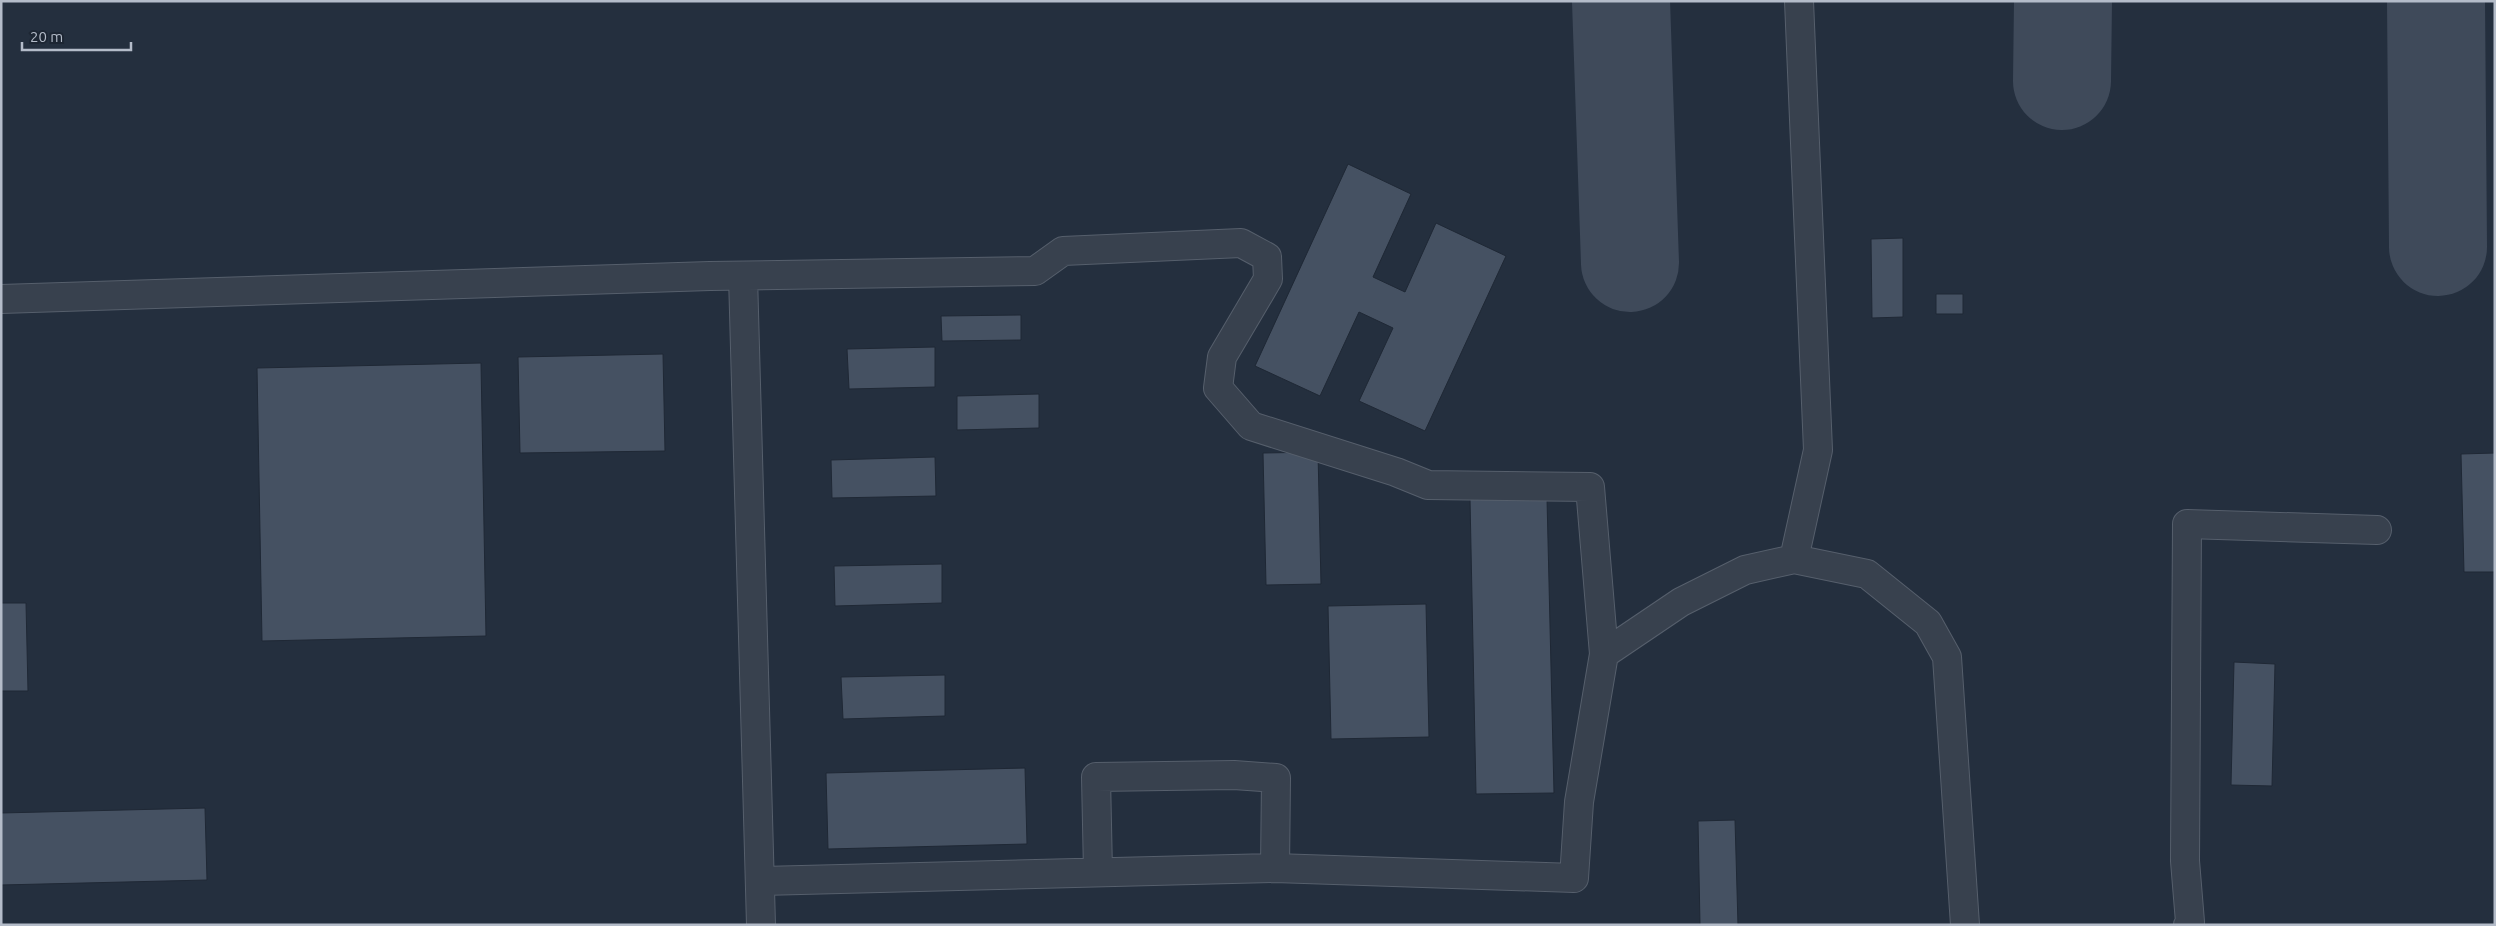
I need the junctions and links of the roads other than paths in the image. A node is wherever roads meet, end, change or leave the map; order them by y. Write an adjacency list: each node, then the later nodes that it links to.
1 (1799, 1): 5 (lane)
2 (743, 276): 3 (lane); 6 (lane); 9 (lane)
3 (1, 300)
4 (2377, 530): 12 (lane)
5 (1794, 559): 6 (lane); 11 (lane)
6 (1604, 654): 7 (lane)
7 (1275, 868): 8 (lane); 8 (lane)
8 (1098, 872): 9 (lane)
9 (760, 881): 10 (lane)
10 (761, 925)
11 (1965, 925)
12 (2188, 925)

